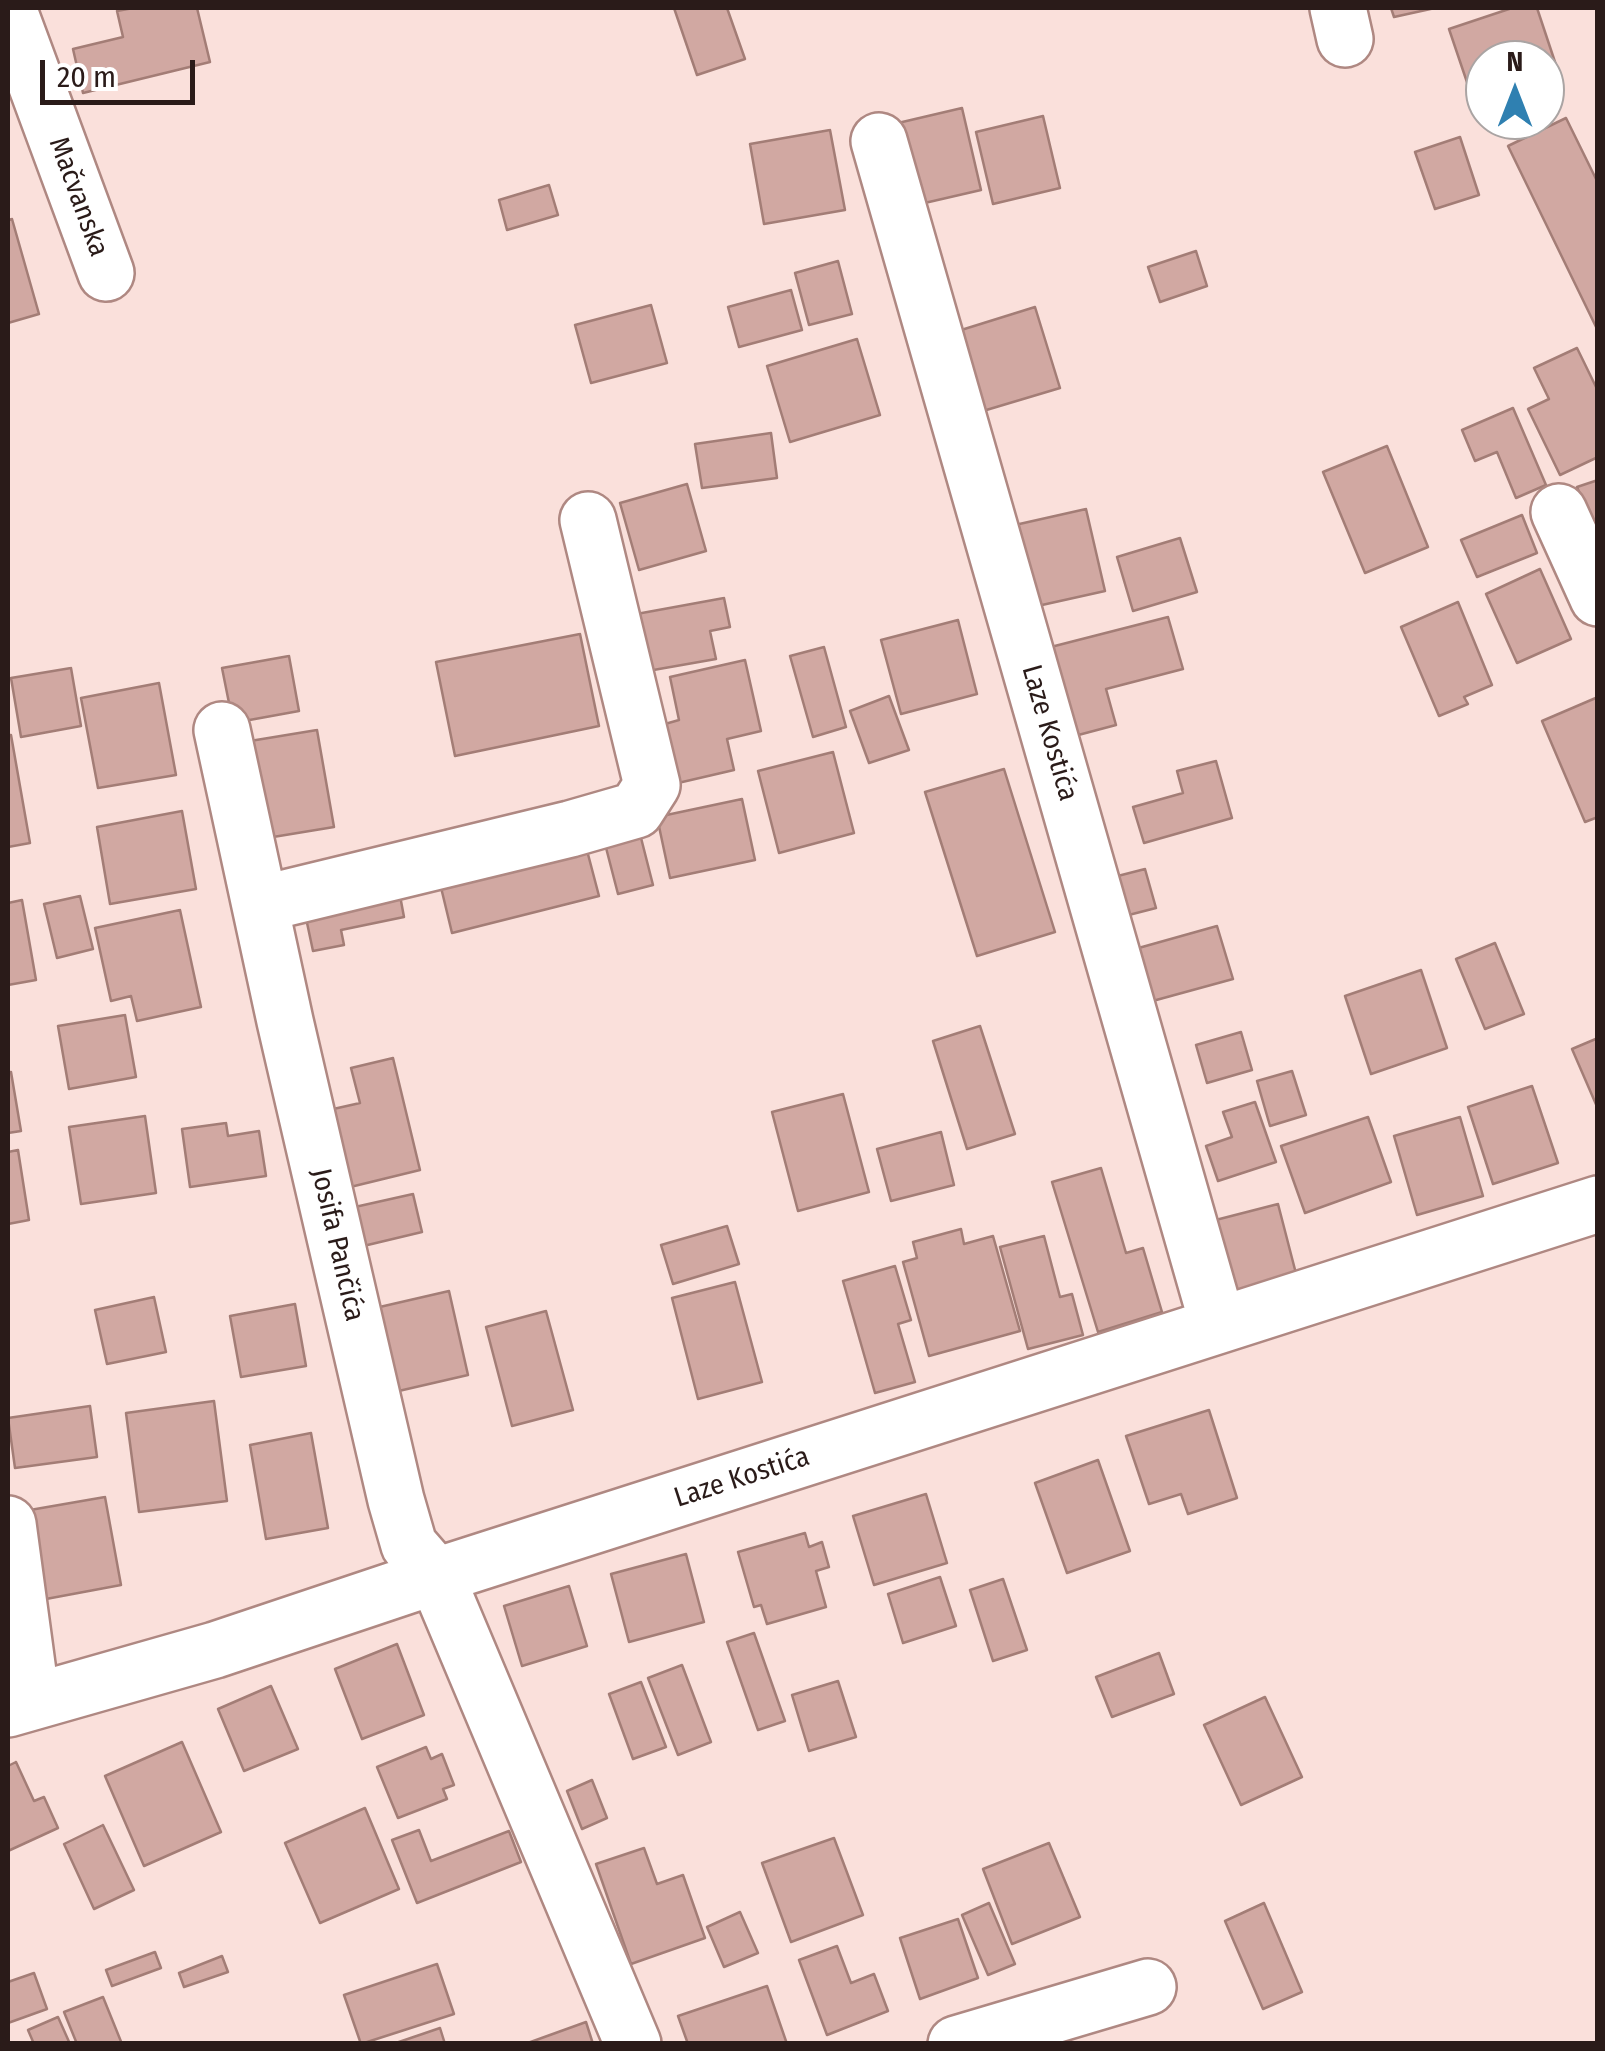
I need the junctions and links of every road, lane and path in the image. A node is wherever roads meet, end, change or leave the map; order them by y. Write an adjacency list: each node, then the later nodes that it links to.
1 (8, 8): 3 (street, Mačvanska)
2 (879, 141): 10 (street, Laze Kostića)
3 (106, 274)
4 (1559, 512): 6 (street)
5 (588, 520): 8 (street)
6 (1598, 598)
7 (222, 730): 8 (street, Josifa Pančića)
8 (260, 904): 12 (street, Josifa Pančića)
9 (1598, 1204): 10 (street, Laze Kostića)
10 (1218, 1325): 12 (street, Laze Kostića)
11 (8, 1524): 13 (street)
12 (436, 1576): 13 (street, Laze Kostića); 15 (street)
13 (20, 1705)
14 (1148, 1987): 16 (street)
15 (633, 2044)
16 (956, 2044)

